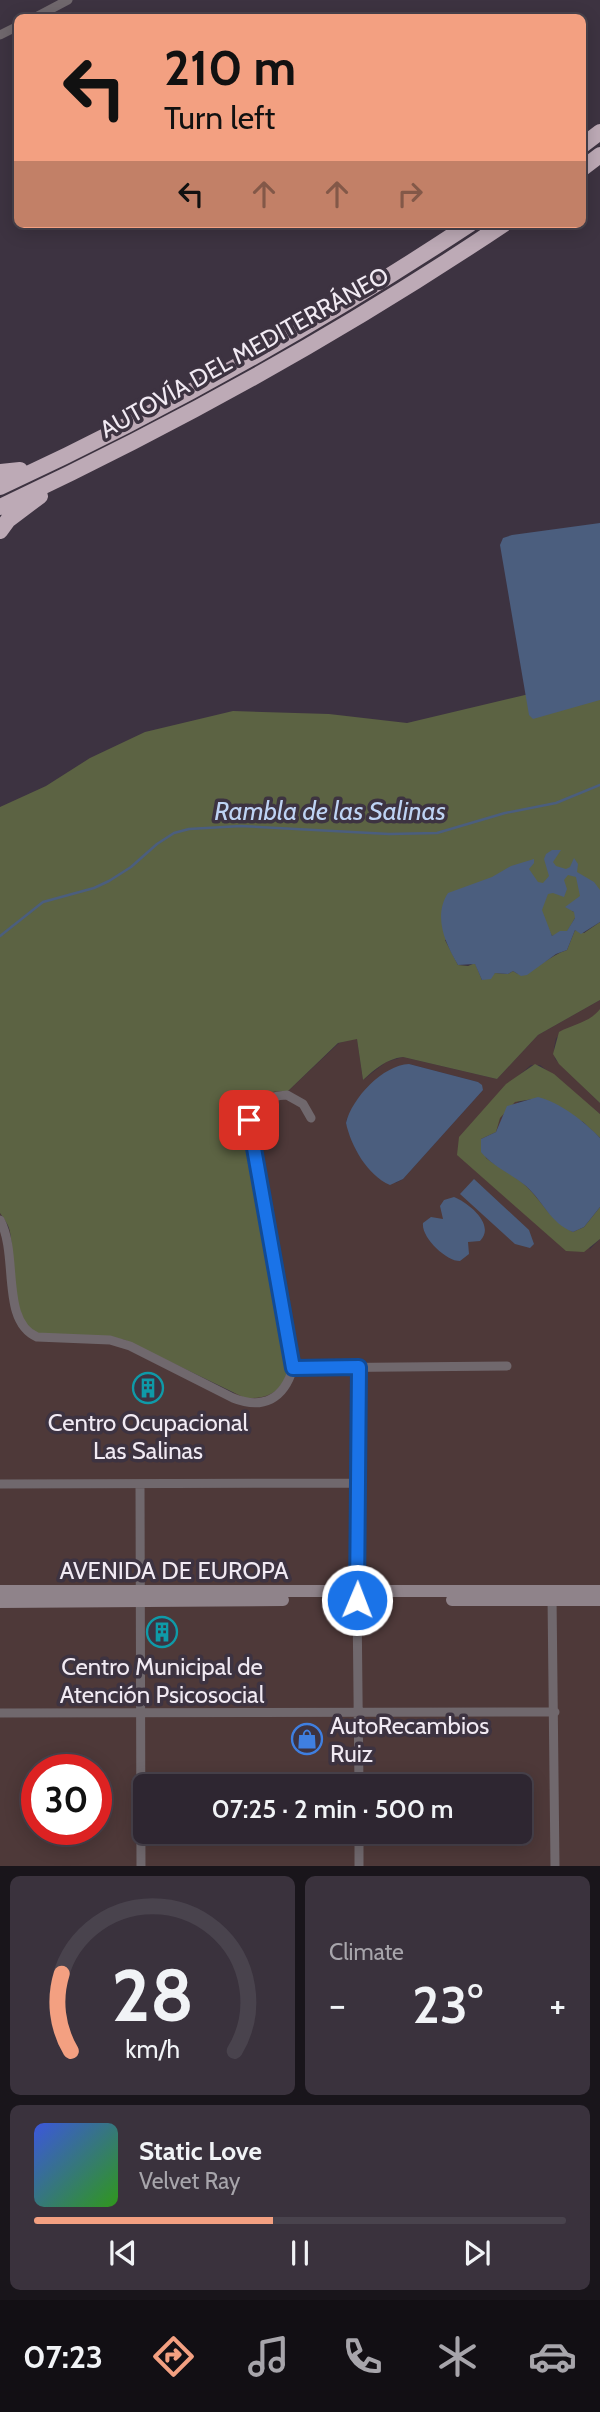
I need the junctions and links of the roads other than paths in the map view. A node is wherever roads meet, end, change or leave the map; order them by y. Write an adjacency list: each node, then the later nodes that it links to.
1 (68, 0): 2 (street)
2 (42, 14)
3 (600, 132): 4 (highway)
4 (586, 143)
5 (600, 155): 6 (highway)
6 (586, 166)
7 (464, 228): 9 (highway, AUTOVÍA DEL MEDITERRÁNEO)
8 (498, 228): 12 (highway, AUTOVÍA DEL MEDITERRÁNEO)
9 (254, 356): 10 (highway); 14 (highway, AUTOVÍA DEL MEDITERRÁNEO)
10 (20, 470): 11 (highway); 13 (highway)
11 (0, 472)
12 (68, 475): 15 (highway, AUTOVÍA DEL MEDITERRÁNEO); 16 (highway)
13 (0, 478)
14 (0, 487)
15 (0, 508)
16 (0, 531)
17 (311, 1118): 21 (street)
18 (0, 1220): 21 (street)
19 (507, 1366): 20 (street)
20 (359, 1367): 21 (street); 22 (street)
21 (293, 1368)
22 (358, 1483): 24 (street); 29 (street)
23 (0, 1484): 24 (street)
24 (140, 1484): 28 (street)
25 (0, 1591): 28 (street, AVENIDA DE EUROPA)
26 (600, 1591): 27 (street, AVENIDA DE EUROPA)
27 (552, 1595): 29 (street, AVENIDA DE EUROPA); 30 (street, AVENIDA DE EUROPA); 33 (street)
28 (140, 1596): 29 (street, AVENIDA DE EUROPA); 31 (street, AVENIDA DE EUROPA); 35 (street)
29 (357, 1596): 32 (street)
30 (600, 1600)
31 (0, 1602)
32 (359, 1712): 33 (street); 35 (street); 36 (street)
33 (555, 1712): 40 (street)
34 (0, 1713): 35 (street)
35 (140, 1713): 38 (street)
36 (359, 1774)
37 (359, 1844): 39 (street)
38 (141, 1866)
39 (359, 1866)
40 (555, 1866)

